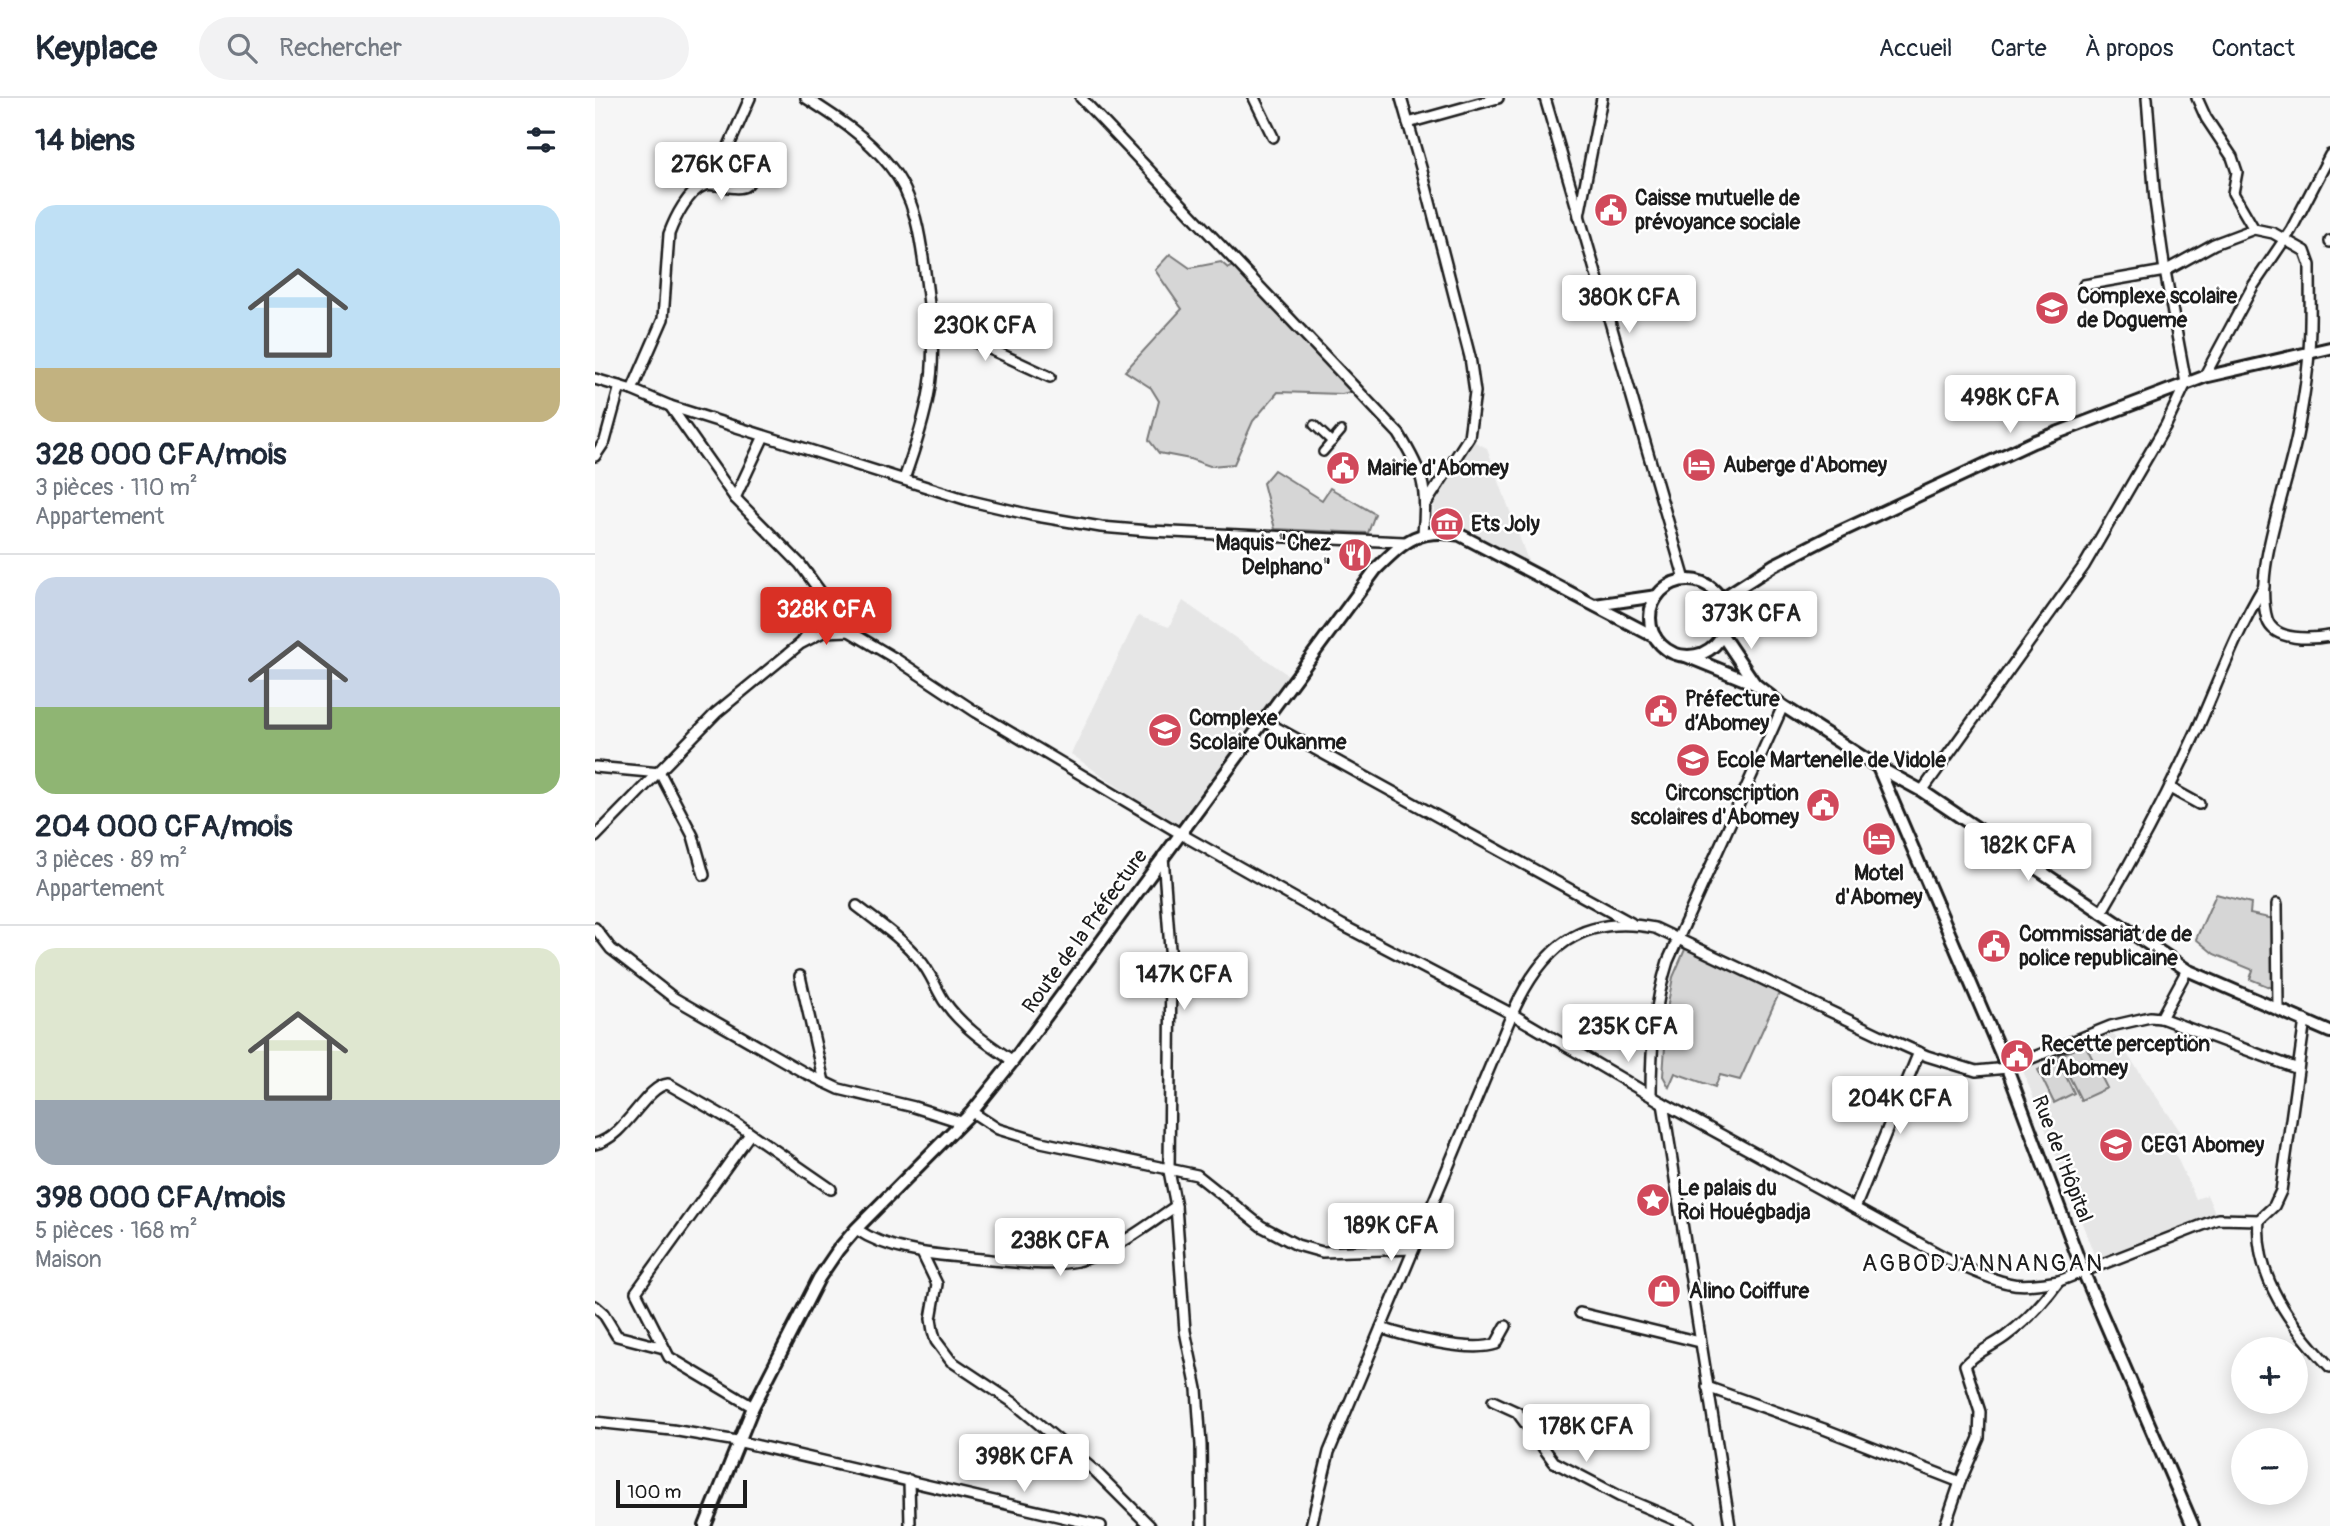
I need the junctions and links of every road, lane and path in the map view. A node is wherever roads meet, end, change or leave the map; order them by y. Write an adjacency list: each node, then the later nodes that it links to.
1 (750, 98): 27 (street)
2 (806, 98): 19 (street)
3 (1081, 98): 37 (street)
4 (1254, 98): 12 (street)
5 (1401, 98): 11 (street)
6 (1498, 98): 11 (street)
7 (1545, 98): 14 (street)
8 (1602, 98): 14 (street)
9 (2147, 98): 17 (street)
10 (2197, 98): 15 (street)
11 (1408, 123): 37 (street)
12 (1273, 137)
13 (2330, 155): 16 (street)
14 (1579, 218): 40 (street)
15 (2255, 229): 16 (street); 17 (street)
16 (2285, 239): 21 (street); 23 (street)
17 (2165, 271): 18 (street); 25 (street)
18 (2084, 285)
19 (932, 322): 22 (street); 35 (street)
20 (2330, 348): 21 (street)
21 (2309, 352): 23 (street); 41 (street)
22 (1050, 377)
23 (2204, 377): 25 (street)
24 (595, 379): 26 (street)
25 (2186, 383): 44 (street); 59 (street)
26 (620, 386): 27 (street); 34 (street)
27 (632, 390): 28 (street)
28 (670, 406): 31 (street); 36 (street)
29 (1314, 425): 32 (street)
30 (1341, 431): 32 (street)
31 (764, 436): 35 (street); 36 (street)
32 (1332, 442): 33 (street)
33 (1322, 452)
34 (595, 456)
35 (904, 479): 39 (street)
36 (735, 498): 42 (street)
37 (1427, 502): 38 (street)
38 (1423, 533): 39 (street, Route de la Préfecture); 45 (street, Route de la Préfecture)
39 (1404, 542): 54 (street, Route de la Préfecture)
40 (1685, 580): 43 (street); 44 (street)
41 (2264, 585): 48 (street); 58 (street)
42 (821, 596): 46 (street); 50 (street)
43 (1657, 596): 45 (street); 49 (street)
44 (1721, 599): 47 (street)
45 (1595, 605): 49 (street, Route de la Préfecture)
46 (849, 631): 50 (street); 61 (street)
47 (1722, 635): 51 (street); 52 (street)
48 (2330, 636)
49 (1655, 637): 51 (street)
50 (800, 644): 57 (street)
51 (1686, 656): 52 (street)
52 (1755, 684): 53 (street)
53 (1783, 706): 56 (street); 70 (street)
54 (1264, 721): 61 (street, Route de la Préfecture); 68 (street)
55 (595, 767): 57 (street)
56 (1878, 767): 59 (street); 80 (street, Rue de l'Hôpital)
57 (660, 773): 62 (street); 64 (street)
58 (2170, 789): 60 (street); 67 (street)
59 (1922, 790): 67 (street)
60 (2199, 804)
61 (1181, 834): 63 (street, Route de la Préfecture); 74 (street)
62 (595, 837)
63 (1163, 856): 79 (street, Route de la Préfecture); 89 (street)
64 (703, 875)
65 (2277, 904): 73 (street)
66 (857, 906): 79 (street)
67 (2101, 913): 71 (street)
68 (1631, 923): 70 (street); 74 (street)
69 (595, 928): 82 (street)
70 (1678, 938): 78 (street); 83 (street)
71 (2187, 970): 73 (street); 75 (street)
72 (800, 976): 82 (street)
73 (2278, 1009): 76 (street)
74 (1512, 1014): 83 (street); 95 (street)
75 (2161, 1018): 80 (street); 81 (street)
76 (2305, 1020): 77 (street); 81 (street)
77 (2330, 1032)
78 (1919, 1052): 80 (street); 92 (street)
79 (1013, 1061): 85 (street, Route de la Préfecture)
80 (2007, 1068): 97 (street, Rue de l'Hôpital)
81 (2298, 1069): 93 (street)
82 (824, 1082): 86 (street)
83 (1651, 1095): 84 (street)
84 (1663, 1103): 92 (street); 103 (street)
85 (972, 1112): 86 (street, Route de la Préfecture); 89 (street)
86 (961, 1122): 94 (street, Route de la Préfecture)
87 (750, 1134): 88 (street); 90 (street); 104 (street)
88 (595, 1144)
89 (1169, 1171): 91 (street); 95 (street)
90 (831, 1189)
91 (1176, 1206): 96 (street); 117 (street)
92 (1855, 1208): 98 (street)
93 (2259, 1220): 97 (street); 105 (street)
94 (856, 1229): 96 (street); 108 (street, Route de la Préfecture)
95 (1413, 1250): 102 (street)
96 (922, 1253): 116 (street)
97 (2083, 1272): 98 (street); 122 (street, Rue de l'Hôpital)
98 (2059, 1281): 112 (street)
99 (595, 1306): 104 (street)
100 (1580, 1313): 103 (street)
101 (1506, 1326): 102 (street)
102 (1381, 1328): 118 (street)
103 (1700, 1342): 106 (street)
104 (664, 1348): 108 (street)
105 (2330, 1367)
106 (1707, 1387): 112 (street); 120 (street)
107 (1493, 1401): 119 (street)
108 (753, 1407): 110 (street, Route de la Préfecture)
109 (595, 1422): 110 (street)
110 (737, 1441): 111 (street); 113 (street, Route de la Préfecture)
111 (909, 1480): 114 (street); 115 (street)
112 (1960, 1482): 121 (street)
113 (705, 1526)
114 (910, 1526)
115 (1101, 1526)
116 (1150, 1526)
117 (1202, 1526)
118 (1311, 1526)
119 (1690, 1526)
120 (1730, 1526)
121 (1945, 1526)
122 (2193, 1526)

